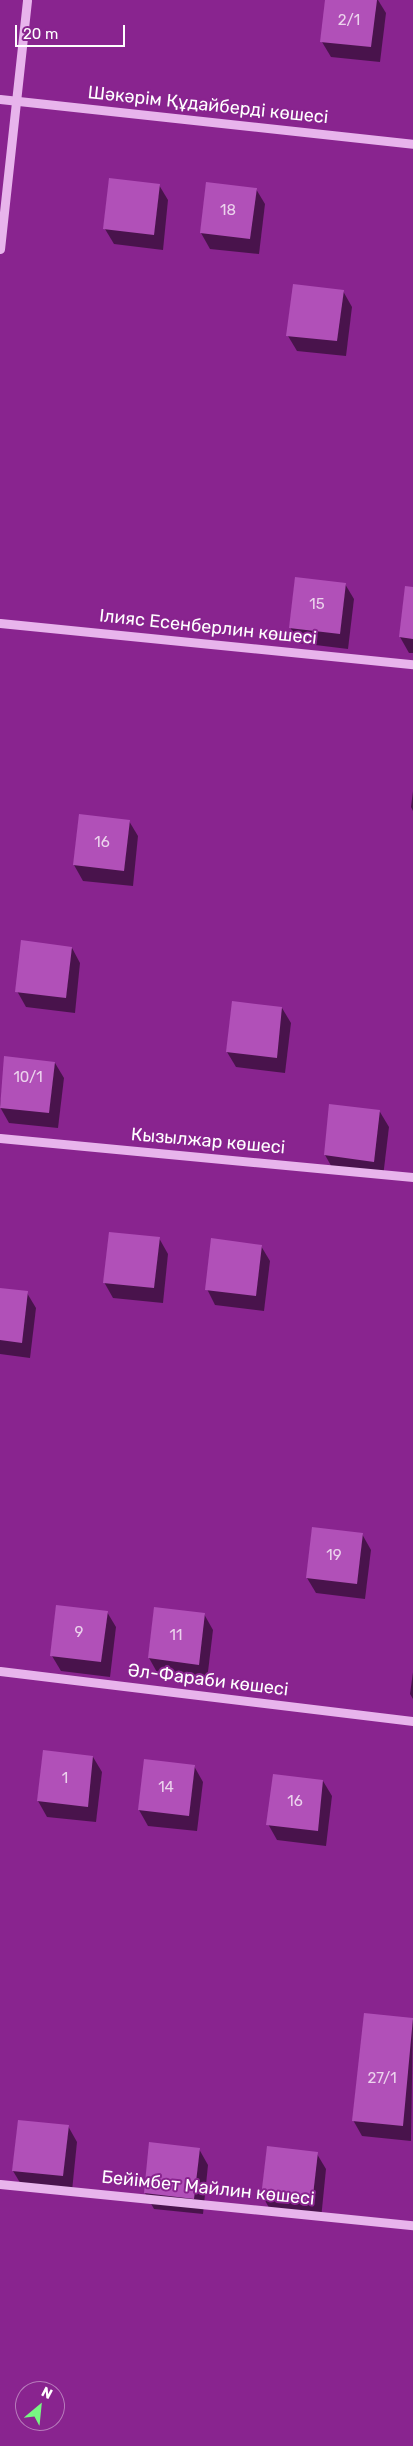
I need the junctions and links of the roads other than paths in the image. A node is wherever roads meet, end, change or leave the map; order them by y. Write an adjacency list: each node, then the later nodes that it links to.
1 (27, 0): 3 (lane)
2 (0, 99): 3 (lane, Шәкәрім Құдайберді көшесі)
3 (17, 101): 4 (lane, Шәкәрім Құдайберді көшесі); 5 (lane)
4 (413, 144)
5 (0, 249)
6 (0, 623): 7 (lane, Ілияс Есенберлин көшесі)
7 (413, 664)
8 (0, 1138): 9 (lane, Кызылжар көшесі)
9 (413, 1177)
10 (0, 1671): 11 (lane, Әл-Фараби көшесі)
11 (413, 1721)
12 (0, 2184): 13 (lane, Бейімбет Майлин көшесі)
13 (413, 2225)

